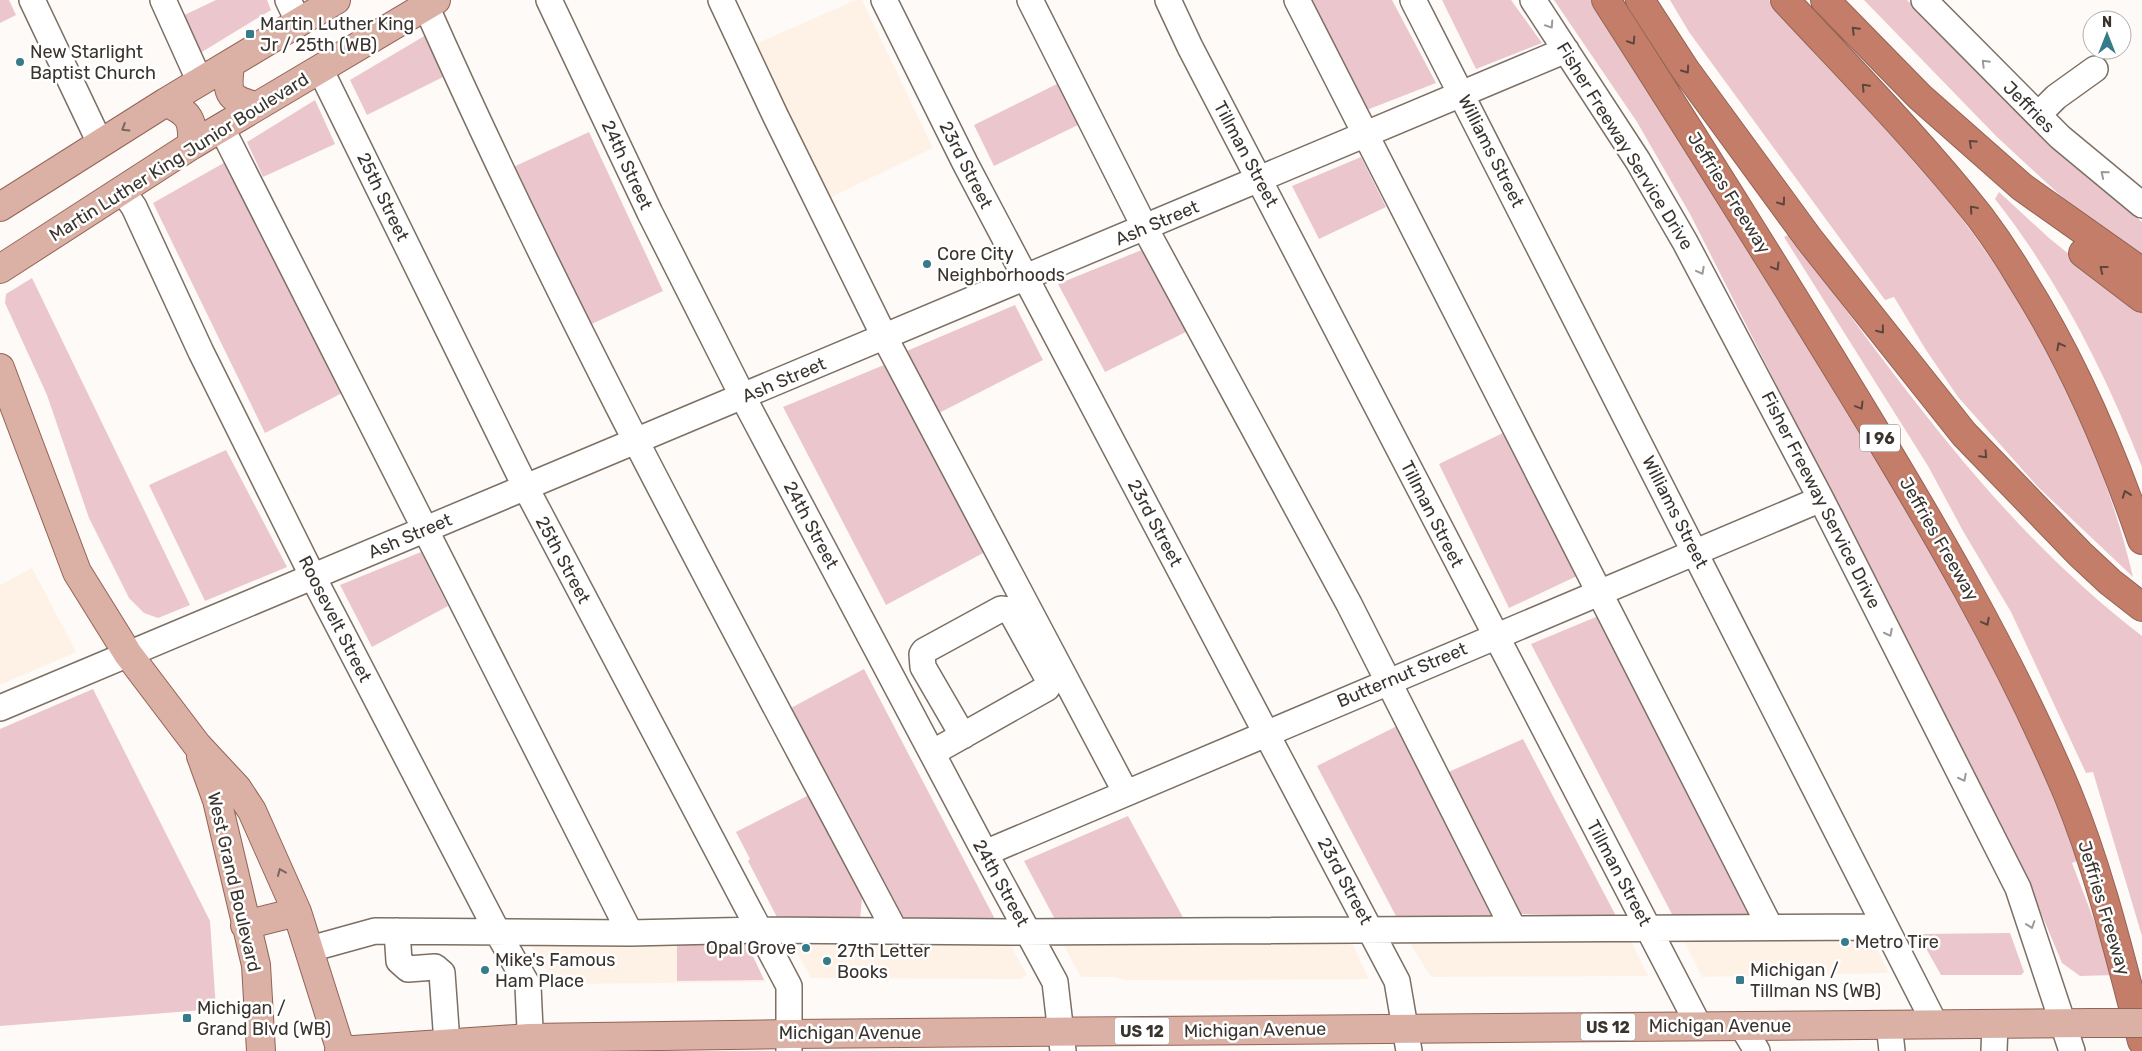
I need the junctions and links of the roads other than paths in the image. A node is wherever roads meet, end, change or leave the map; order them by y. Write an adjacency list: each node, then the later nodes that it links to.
1 (32, 0): 30 (street)
2 (163, 0): 23 (street)
3 (336, 0): 18 (main road)
4 (548, 0): 44 (street, 24th Street)
5 (722, 0): 42 (street)
6 (884, 0): 40 (street, 23rd Street)
7 (1030, 0): 37 (street)
8 (1168, 0): 32 (street, Tillman Street)
9 (1298, 0): 29 (street)
10 (1414, 0): 24 (street, Williams Street)
11 (1533, 0): 19 (street, Fisher Freeway Service Drive, one-way to 19)
12 (1606, 0): 87 (highway, Jeffries Freeway / I 96, one-way to 87)
13 (1640, 0): 53 (highway, one-way to 53)
14 (1785, 0): 49 (highway, one-way to 14)
15 (1825, 0): 33 (highway, one-way to 15)
16 (1924, 0): 27 (street, Jeffries, one-way to 16)
17 (431, 3): 21 (main road, Martin Luther King Junior Boulevard); 45 (street)
18 (293, 12): 20 (main road)
19 (1566, 50): 24 (street, Ash Street); 47 (street, Fisher Freeway Service Drive, one-way to 47)
20 (230, 64): 23 (main road); 26 (main road)
21 (320, 69): 26 (main road, Martin Luther King Junior Boulevard); 46 (street, 25th Street)
22 (2095, 69): 27 (street)
23 (200, 82): 25 (main road)
24 (1462, 94): 29 (street, Ash Street); 50 (street, Williams Street)
25 (166, 102): 30 (main road, one-way to 30); 31 (main road)
26 (255, 106): 28 (main road, Martin Luther King Junior Boulevard)
27 (2038, 116): 36 (street, Jeffries, one-way to 27)
28 (221, 127): 31 (main road, Martin Luther King Junior Boulevard); 48 (street)
29 (1365, 135): 32 (street, Ash Street); 52 (street)
30 (100, 143): 35 (main road)
31 (192, 145): 34 (main road, Martin Luther King Junior Boulevard)
32 (1259, 180): 37 (street, Ash Street); 54 (street, Tillman Street)
33 (2022, 187): 39 (highway); 41 (highway, one-way to 33)
34 (122, 190): 38 (main road, Martin Luther King Junior Boulevard); 51 (street, Roosevelt Street)
35 (1, 202)
36 (2142, 205)
37 (1145, 228): 40 (street, Ash Street); 56 (street)
38 (0, 270)
39 (2142, 272)
40 (1026, 279): 42 (street, Ash Street); 58 (street, 23rd Street)
41 (2142, 298)
42 (885, 338): 44 (street, Ash Street); 62 (street)
43 (0, 368): 55 (main road, West Grand Boulevard)
44 (743, 397): 45 (street, Ash Street); 61 (street, 24th Street)
45 (635, 442): 46 (street, Ash Street); 73 (street)
46 (526, 488): 48 (street, Ash Street); 71 (street, 25th Street)
47 (1821, 498): 50 (street, Butternut Street); 78 (street, Fisher Freeway Service Drive, one-way to 78)
48 (425, 529): 51 (street, Ash Street); 76 (street)
49 (2142, 540)
50 (1695, 551): 52 (street, Butternut Street); 66 (street, Williams Street)
51 (313, 577): 55 (street, Ash Street); 75 (street, Roosevelt Street)
52 (1599, 591): 54 (street, Butternut Street); 69 (street)
53 (2142, 607)
54 (1496, 635): 56 (street, Butternut Street); 68 (street, Tillman Street)
55 (128, 654): 57 (street, Ash Street); 60 (main road, West Grand Boulevard)
56 (1387, 682): 58 (street, Butternut Street); 67 (street)
57 (0, 708)
58 (1266, 734): 62 (street, Butternut Street); 70 (street, 23rd Street)
59 (963, 736): 59 (street); 61 (street)
60 (198, 745): 64 (main road, West Grand Boulevard, one-way to 60); 65 (main road, West Grand Boulevard)
61 (932, 754): 63 (street, 24th Street)
62 (1126, 793): 63 (street, Butternut Street)
63 (984, 853): 74 (street, 24th Street)
64 (297, 912): 65 (main road); 77 (main road, West Grand Boulevard)
65 (246, 925): 92 (main road, West Grand Boulevard)
66 (1885, 927): 69 (street); 81 (street, Williams Street)
67 (1513, 928): 68 (street); 70 (street)
68 (1648, 928): 69 (street); 83 (street, Tillman Street)
69 (1770, 928)
70 (1370, 929): 74 (street); 85 (street, 23rd Street)
71 (760, 930): 73 (street); 76 (street); 88 (street, 25th Street)
72 (397, 931): 75 (street); 77 (street); 89 (street)
73 (896, 931): 74 (street)
74 (1027, 931): 86 (street, 24th Street)
75 (498, 933): 76 (street); 90 (street, Roosevelt Street)
76 (630, 933)
77 (310, 949): 93 (main road, West Grand Boulevard)
78 (2062, 1023): 79 (main road, Michigan Avenue / US 12, bridge); 82 (main road, Michigan Avenue / US 12); 97 (street, Fisher Freeway Service Drive)
79 (2142, 1023)
80 (1889, 1024): 81 (main road, Michigan Avenue / US 12); 84 (main road, Michigan Avenue / US 12); 95 (street)
81 (1935, 1024): 82 (main road, Michigan Avenue / US 12)
82 (1995, 1024): 96 (street)
83 (1699, 1026): 84 (main road, Michigan Avenue / US 12); 85 (main road, Michigan Avenue / US 12)
84 (1742, 1026): 94 (street)
85 (1406, 1040): 86 (main road, Michigan Avenue / US 12)
86 (1062, 1041): 88 (main road, Michigan Avenue / US 12)
87 (2142, 1041)
88 (789, 1042): 90 (main road, Michigan Avenue / US 12)
89 (447, 1043): 90 (main road, Michigan Avenue / US 12); 91 (main road, Michigan Avenue / US 12)
90 (530, 1045)
91 (411, 1048): 93 (main road, Michigan Avenue / US 12)
92 (261, 1051)
93 (340, 1051)
94 (1756, 1051)
95 (1892, 1051)
96 (1994, 1051)
97 (2072, 1051)

